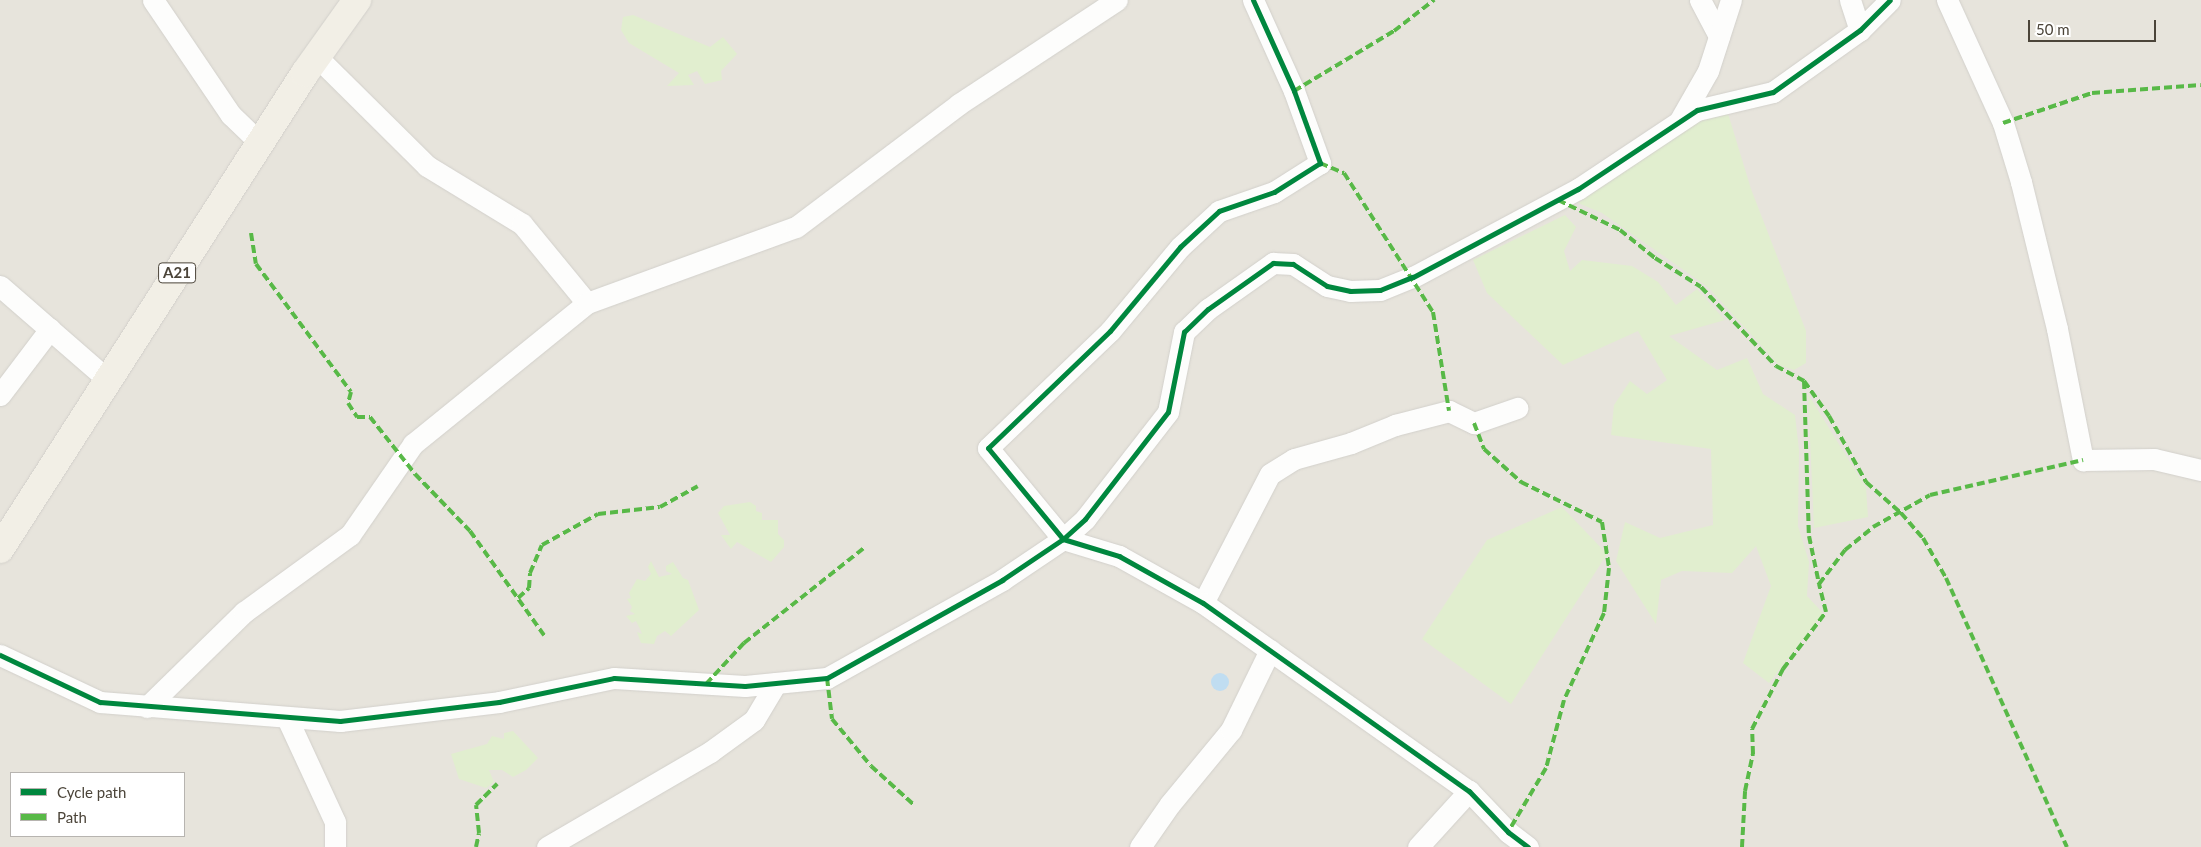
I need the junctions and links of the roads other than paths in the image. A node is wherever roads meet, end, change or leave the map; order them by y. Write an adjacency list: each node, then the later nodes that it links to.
1 (153, 0): 14 (street)
2 (357, 0): 12 (main road, A21)
3 (1117, 0): 16 (street)
4 (1253, 0): 22 (street)
5 (1700, 0): 11 (street)
6 (1731, 0): 11 (street)
7 (1850, 0): 10 (street)
8 (1890, 0): 10 (street)
9 (1947, 0): 21 (street)
10 (1860, 30): 13 (street)
11 (1720, 36): 13 (street)
12 (317, 57): 14 (main road, A21); 16 (street)
13 (1680, 120): 22 (street)
14 (260, 143): 18 (main road, A21)
15 (0, 286): 17 (street)
16 (587, 303): 28 (street)
17 (50, 329): 18 (street); 19 (street)
18 (108, 380): 23 (main road, A21)
19 (0, 395)
20 (1518, 408): 24 (street)
21 (2201, 470)
22 (1063, 539): 24 (street); 27 (street)
23 (0, 549)
24 (1203, 603): 25 (street)
25 (1270, 650): 30 (street); 33 (street)
26 (0, 654): 28 (street)
27 (776, 683): 29 (street); 32 (street)
28 (147, 708): 29 (street)
29 (287, 718): 31 (street)
30 (1469, 791): 34 (street); 35 (street)
31 (335, 847)
32 (547, 847)
33 (1140, 847)
34 (1418, 847)
35 (1528, 847)

